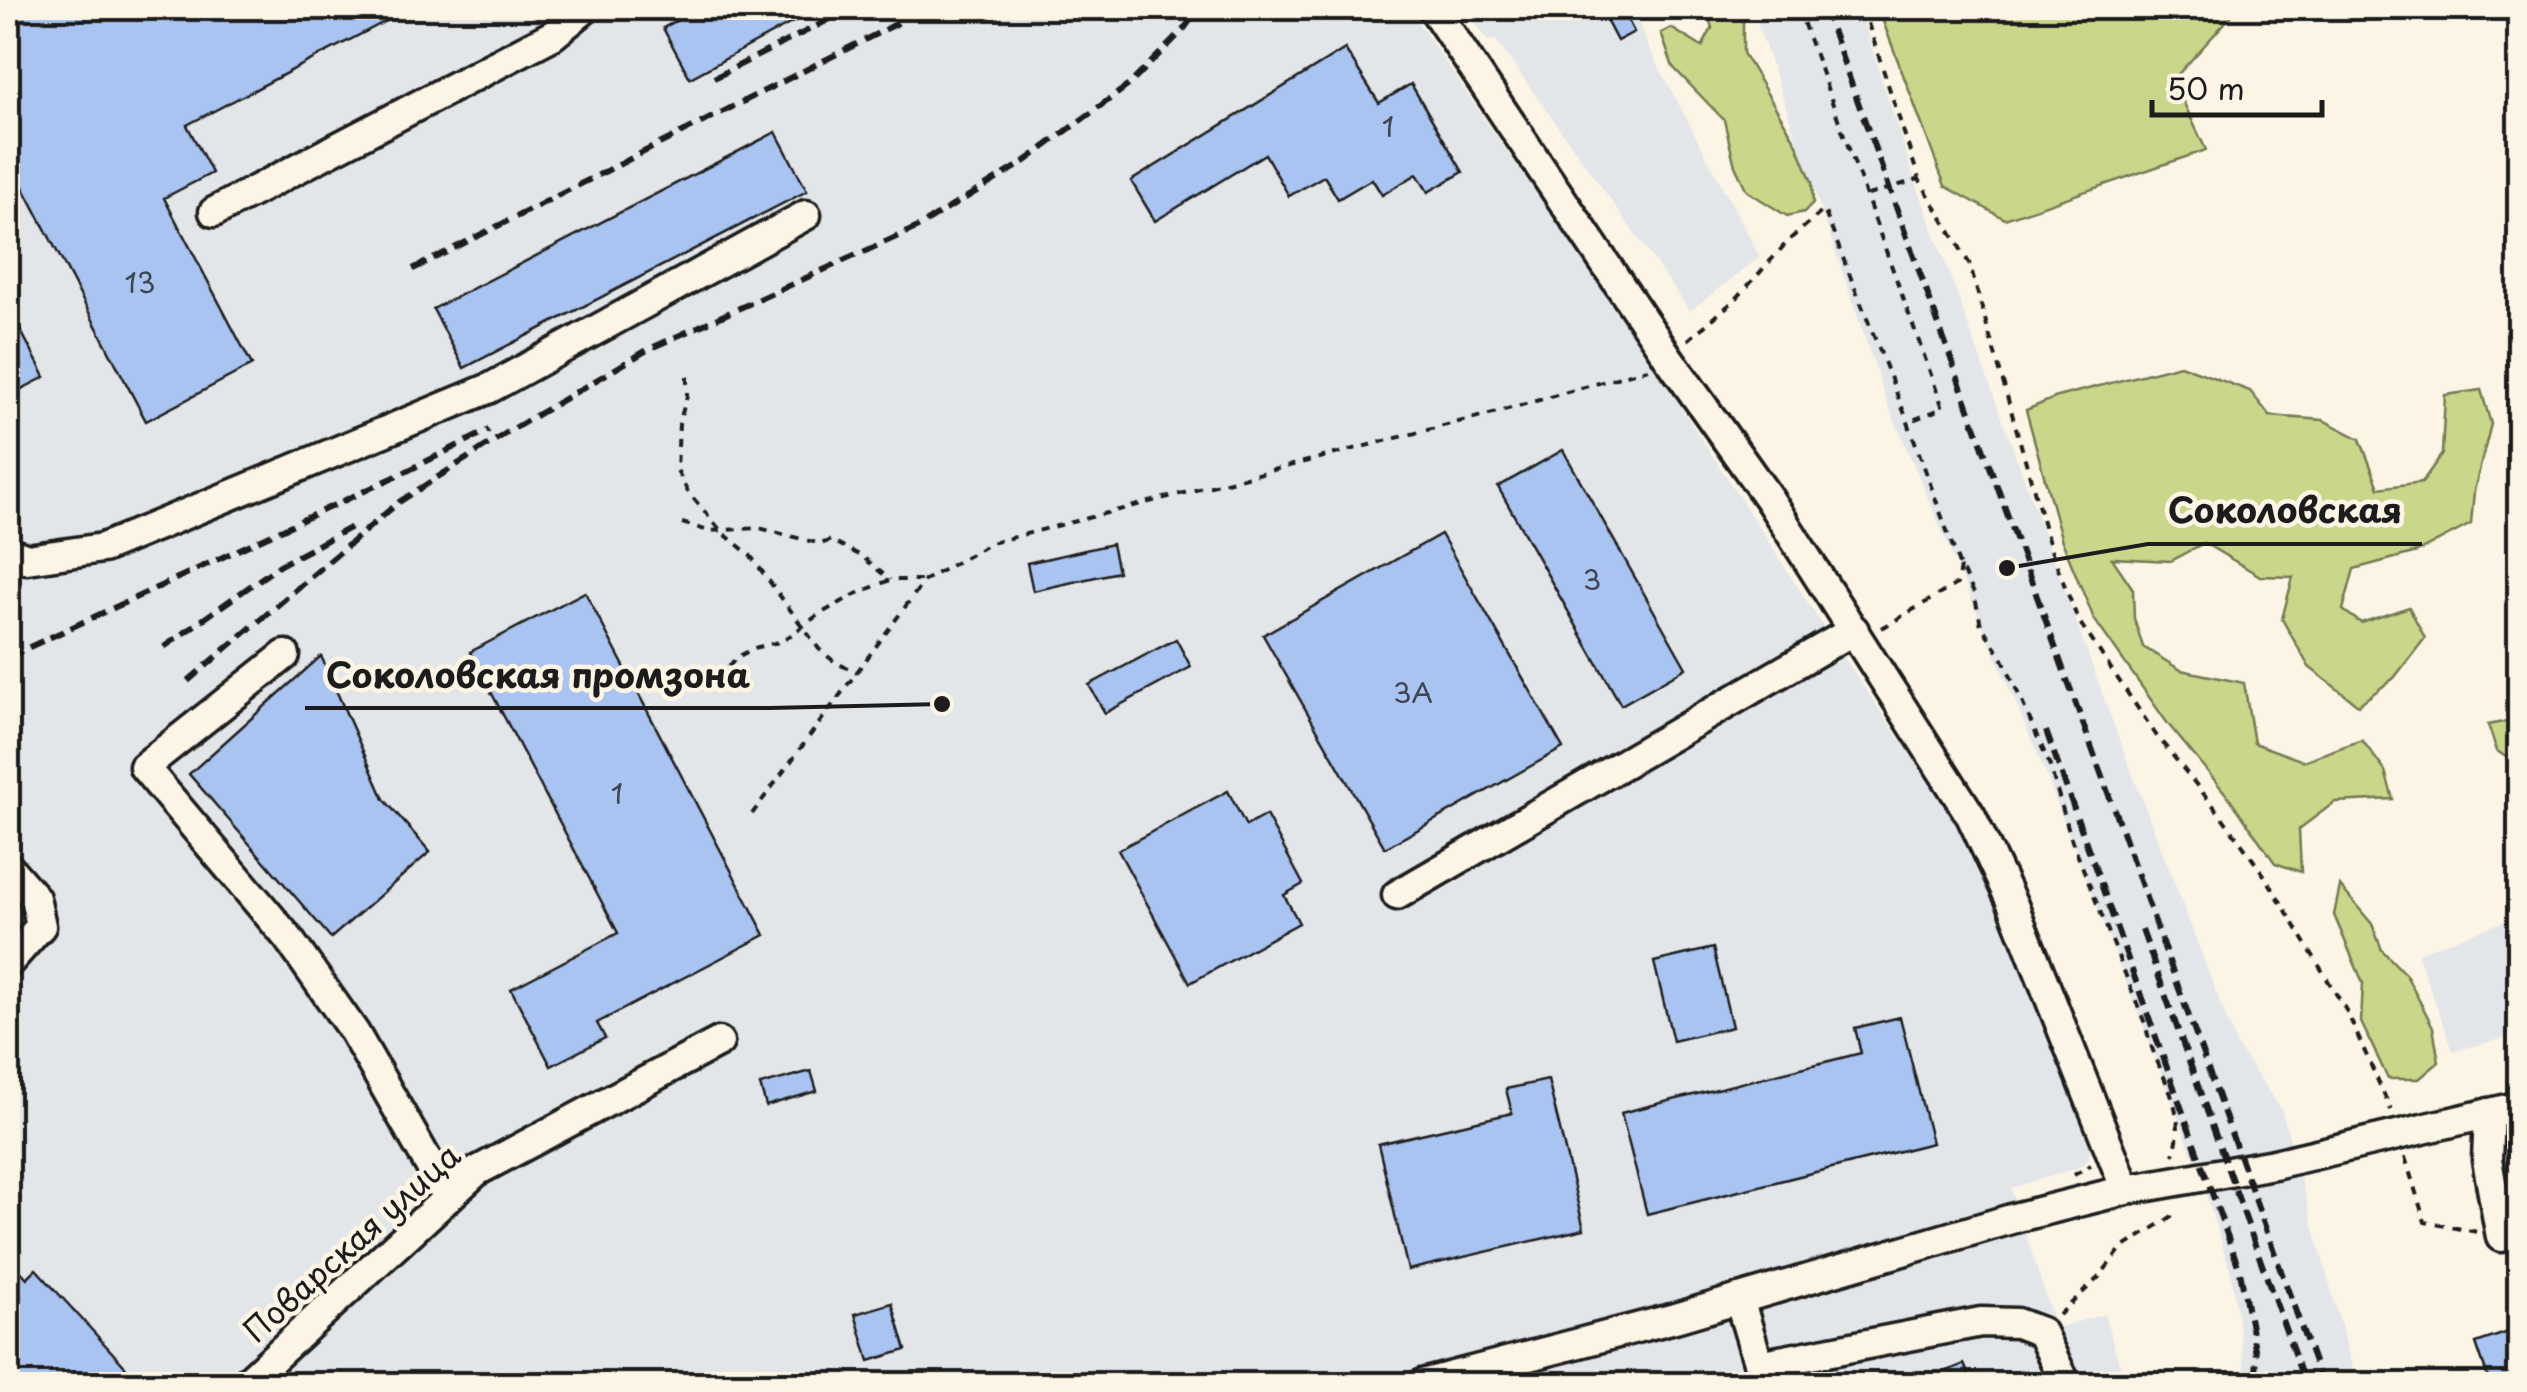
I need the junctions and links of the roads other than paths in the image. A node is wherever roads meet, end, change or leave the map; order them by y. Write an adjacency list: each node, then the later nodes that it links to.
1 (586, 8): 3 (street)
2 (1433, 8): 6 (street)
3 (214, 212)
4 (806, 215): 5 (street)
5 (8, 552)
6 (1865, 632): 9 (street); 14 (street)
7 (285, 655): 15 (street)
8 (8, 868): 10 (street)
9 (1397, 895)
10 (8, 963)
11 (718, 1042): 15 (street, Поварская улица)
12 (2520, 1106): 13 (street)
13 (2489, 1113): 14 (street); 16 (street)
14 (2126, 1190): 17 (street)
15 (448, 1197): 20 (street, Поварская улица)
16 (2510, 1235)
17 (1739, 1299): 18 (street); 19 (street)
18 (1752, 1375): 21 (street)
19 (1414, 1378)
20 (245, 1384)
21 (2066, 1384)

